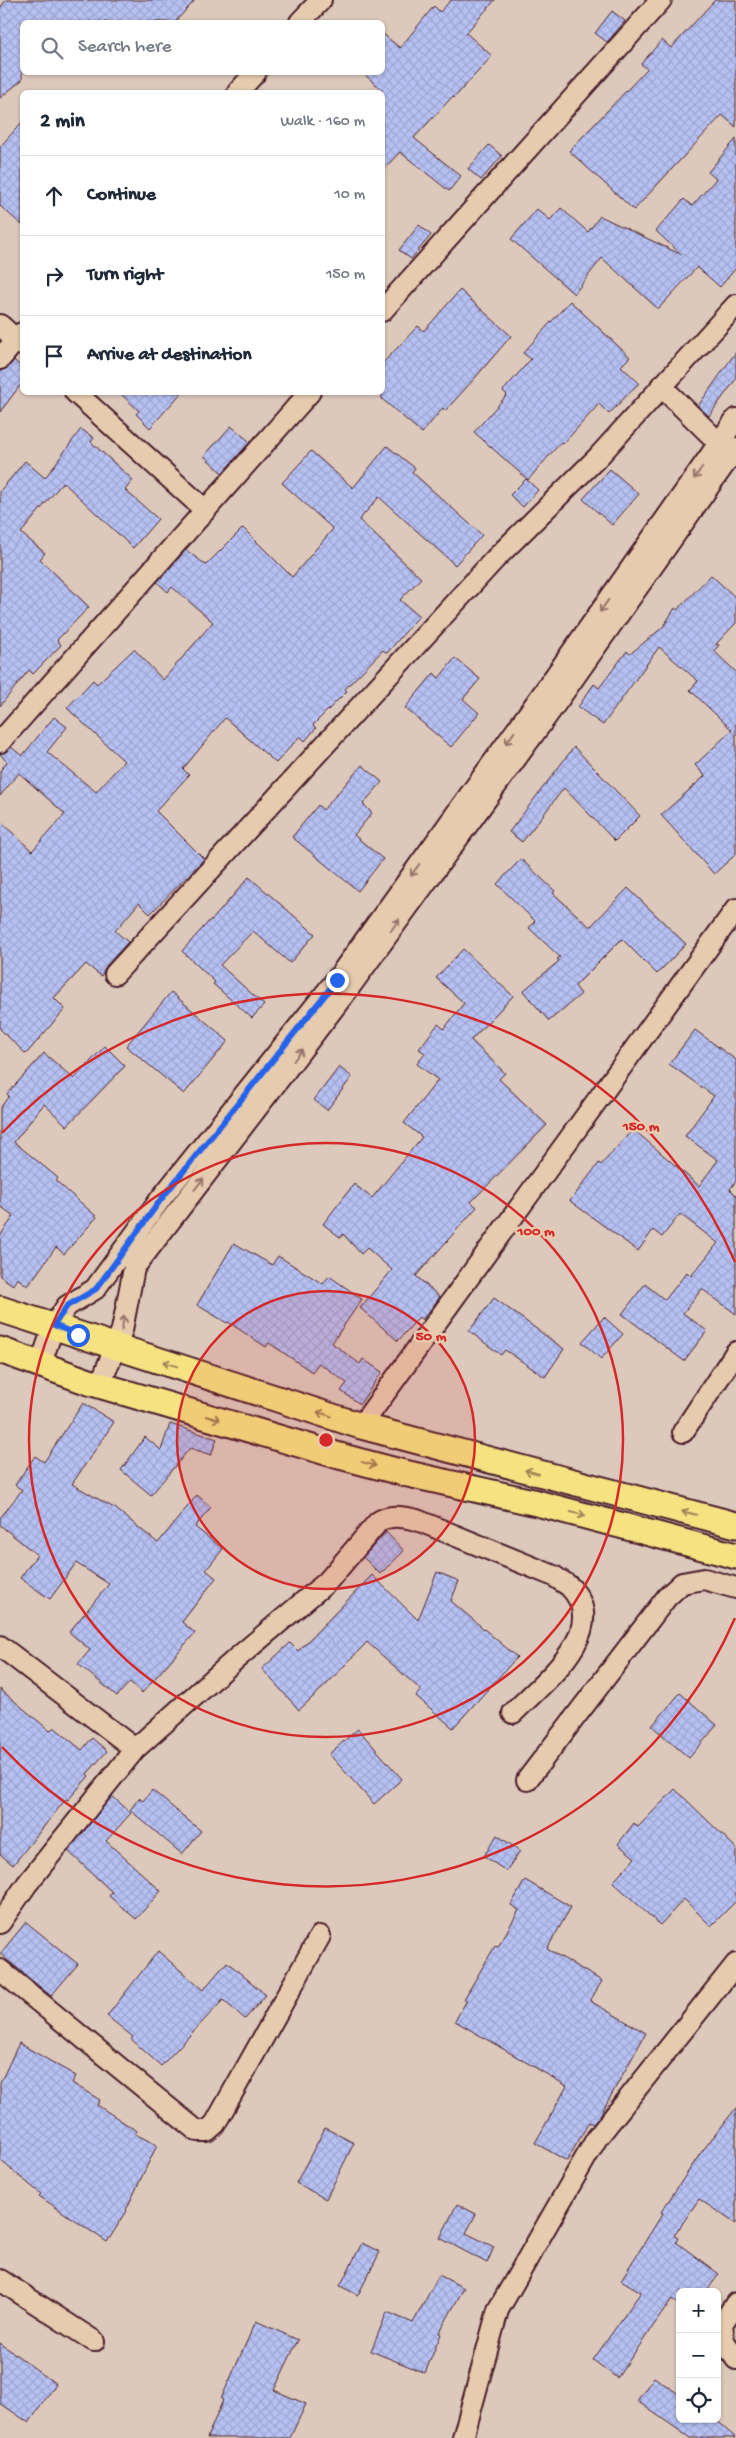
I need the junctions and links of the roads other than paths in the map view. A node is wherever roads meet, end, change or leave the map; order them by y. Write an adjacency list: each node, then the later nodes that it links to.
1 (320, 0): 3 (street)
2 (661, 0): 7 (street)
3 (302, 20)
4 (253, 75): 5 (street)
5 (240, 90)
6 (736, 305): 12 (street)
7 (385, 308)
8 (0, 325): 9 (street)
9 (20, 338)
10 (20, 340): 11 (street)
11 (0, 359)
12 (662, 386): 16 (street); 20 (street)
13 (78, 395): 17 (street)
14 (307, 395): 17 (street)
15 (736, 419): 16 (street)
16 (728, 445): 21 (street)
17 (206, 510): 18 (street)
18 (0, 742)
19 (736, 909): 29 (street)
20 (114, 974)
21 (230, 1128): 23 (street); 24 (street, one-way to 21)
22 (0, 1309): 23 (main road)
23 (54, 1325): 24 (main road); 27 (street)
24 (117, 1346): 28 (street); 29 (main road, one-way to 24)
25 (0, 1350): 27 (main road)
26 (736, 1352): 30 (street)
27 (41, 1363): 28 (main road)
28 (100, 1385): 32 (main road, one-way to 32)
29 (361, 1426): 31 (main road, one-way to 29)
30 (684, 1432)
31 (736, 1525)
32 (736, 1556)
33 (736, 1588): 37 (street)
34 (0, 1646): 36 (street)
35 (514, 1713): 36 (street)
36 (135, 1749): 38 (street)
37 (527, 1780)
38 (0, 1923)
39 (320, 1936): 41 (street)
40 (736, 1964): 46 (street)
41 (0, 1970)
42 (0, 2280): 44 (street)
43 (736, 2303): 45 (street)
44 (94, 2341)
45 (736, 2360)
46 (463, 2438)

